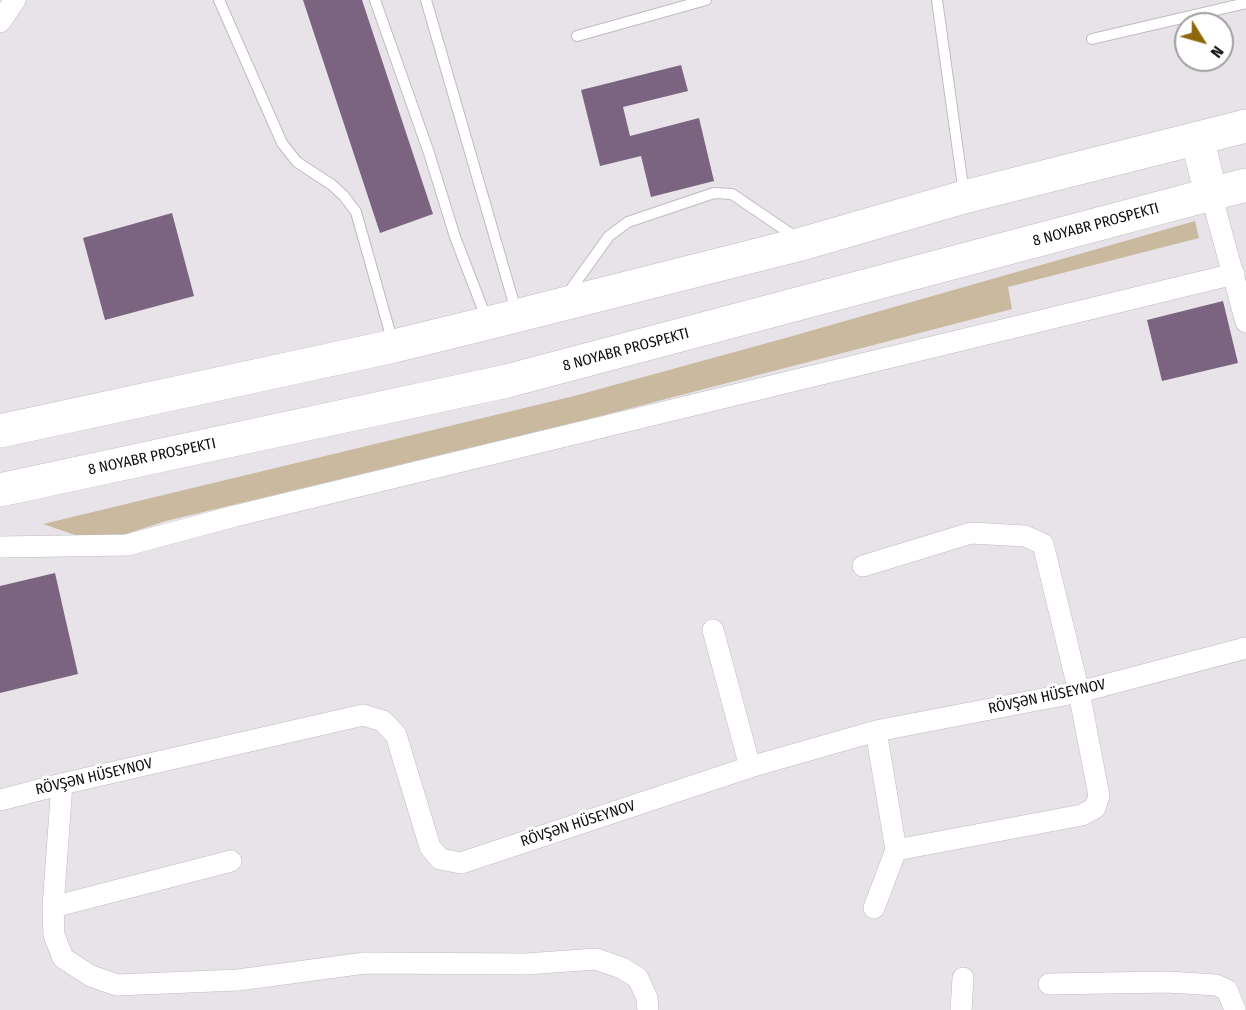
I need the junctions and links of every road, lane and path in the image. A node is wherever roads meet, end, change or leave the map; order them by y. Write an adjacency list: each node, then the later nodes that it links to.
1 (15, 0): 8 (street)
2 (219, 0): 21 (lane)
3 (375, 0): 19 (lane)
4 (426, 0): 19 (lane)
5 (706, 0): 9 (lane)
6 (937, 0): 15 (lane)
7 (1246, 3): 10 (lane)
8 (0, 22)
9 (577, 36)
10 (1092, 39)
11 (1246, 126): 12 (highway)
12 (1197, 138): 14 (highway); 15 (highway)
13 (1246, 185): 14 (highway, 8 NOYABR PROSPEKTI)
14 (1211, 194): 17 (street); 23 (highway, 8 NOYABR PROSPEKTI)
15 (964, 197): 16 (highway)
16 (805, 243): 18 (highway); 18 (lane)
17 (1234, 274): 20 (street); 24 (street)
18 (559, 306): 19 (highway)
19 (503, 320): 21 (highway)
20 (1246, 322)
21 (394, 346): 22 (highway)
22 (0, 431)
23 (0, 490)
24 (0, 547)
25 (863, 566): 28 (street)
26 (713, 630): 30 (street)
27 (1246, 648): 28 (street, RÖVŞƏN HÜSEYNOV)
28 (1079, 692): 29 (street, RÖVŞƏN HÜSEYNOV); 33 (street)
29 (876, 731): 30 (street, RÖVŞƏN HÜSEYNOV); 33 (street)
30 (750, 767): 31 (street, RÖVŞƏN HÜSEYNOV)
31 (62, 784): 32 (street, RÖVŞƏN HÜSEYNOV); 35 (street)
32 (0, 800)
33 (896, 850): 36 (street)
34 (231, 861): 35 (street)
35 (53, 907): 39 (street)
36 (874, 908)
37 (963, 978): 40 (street)
38 (1049, 984): 41 (street)
39 (648, 1010)
40 (961, 1010)
41 (1235, 1010)

